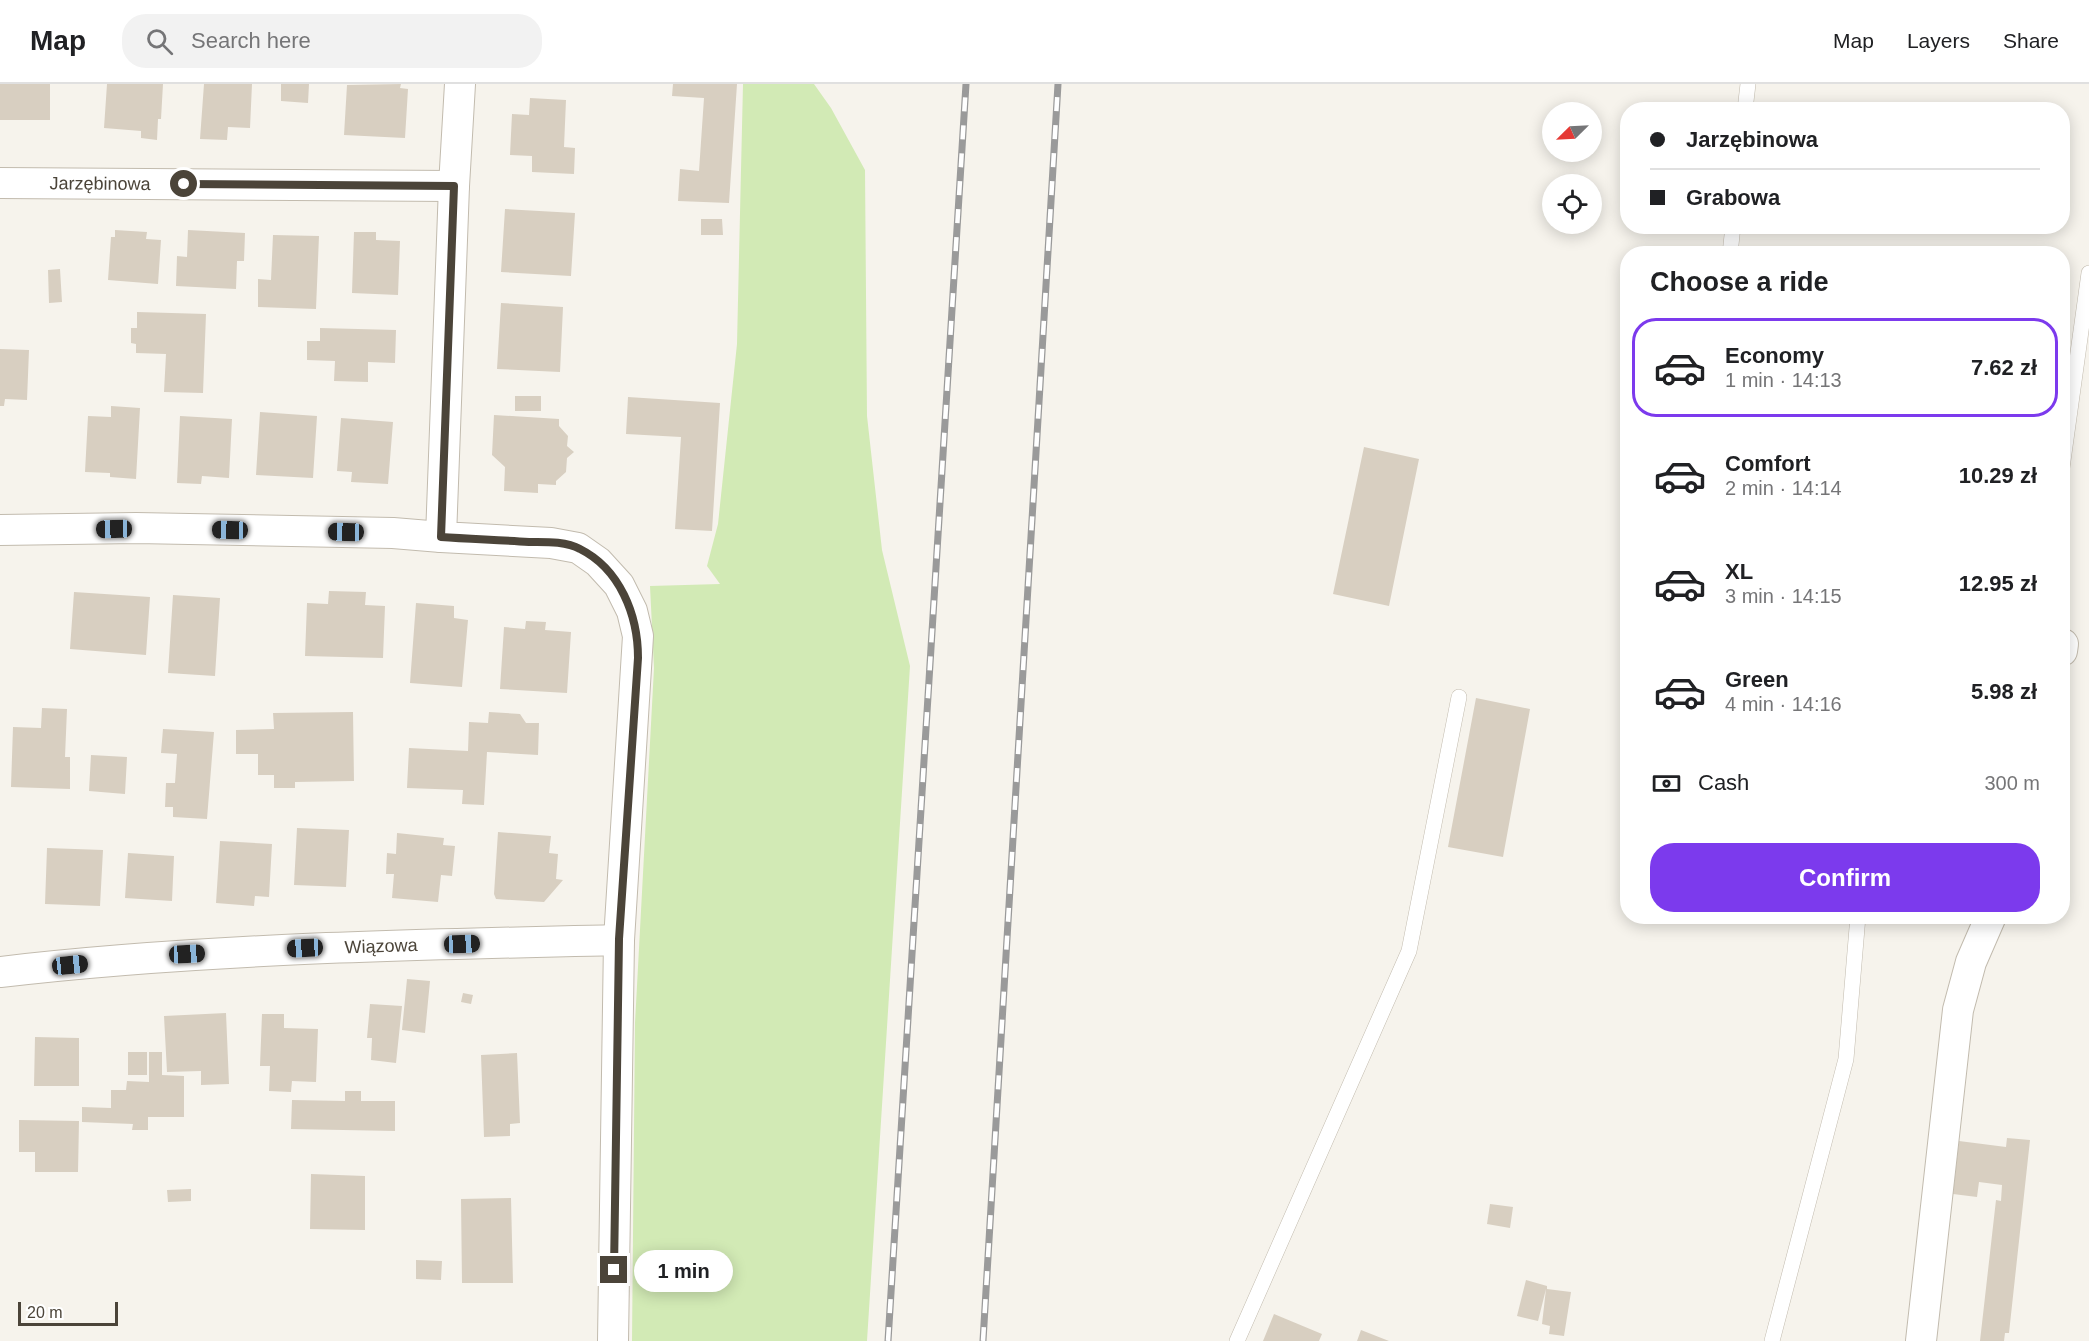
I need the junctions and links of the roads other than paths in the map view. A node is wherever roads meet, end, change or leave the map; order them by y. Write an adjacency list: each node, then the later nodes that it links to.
1 (460, 84): 5 (street)
2 (1748, 84): 3 (lane)
3 (1746, 102)
4 (0, 183): 5 (street, Jarzębinowa)
5 (454, 186): 9 (street)
6 (2089, 273): 7 (lane)
7 (2070, 410)
8 (0, 530): 9 (street)
9 (441, 537): 13 (street)
10 (1459, 697): 16 (lane)
11 (1857, 924): 17 (lane)
12 (1988, 924): 18 (street)
13 (619, 939): 14 (street, Wiązowa); 15 (street)
14 (0, 972)
15 (613, 1341)
16 (1237, 1341)
17 (1772, 1341)
18 (1921, 1341)

